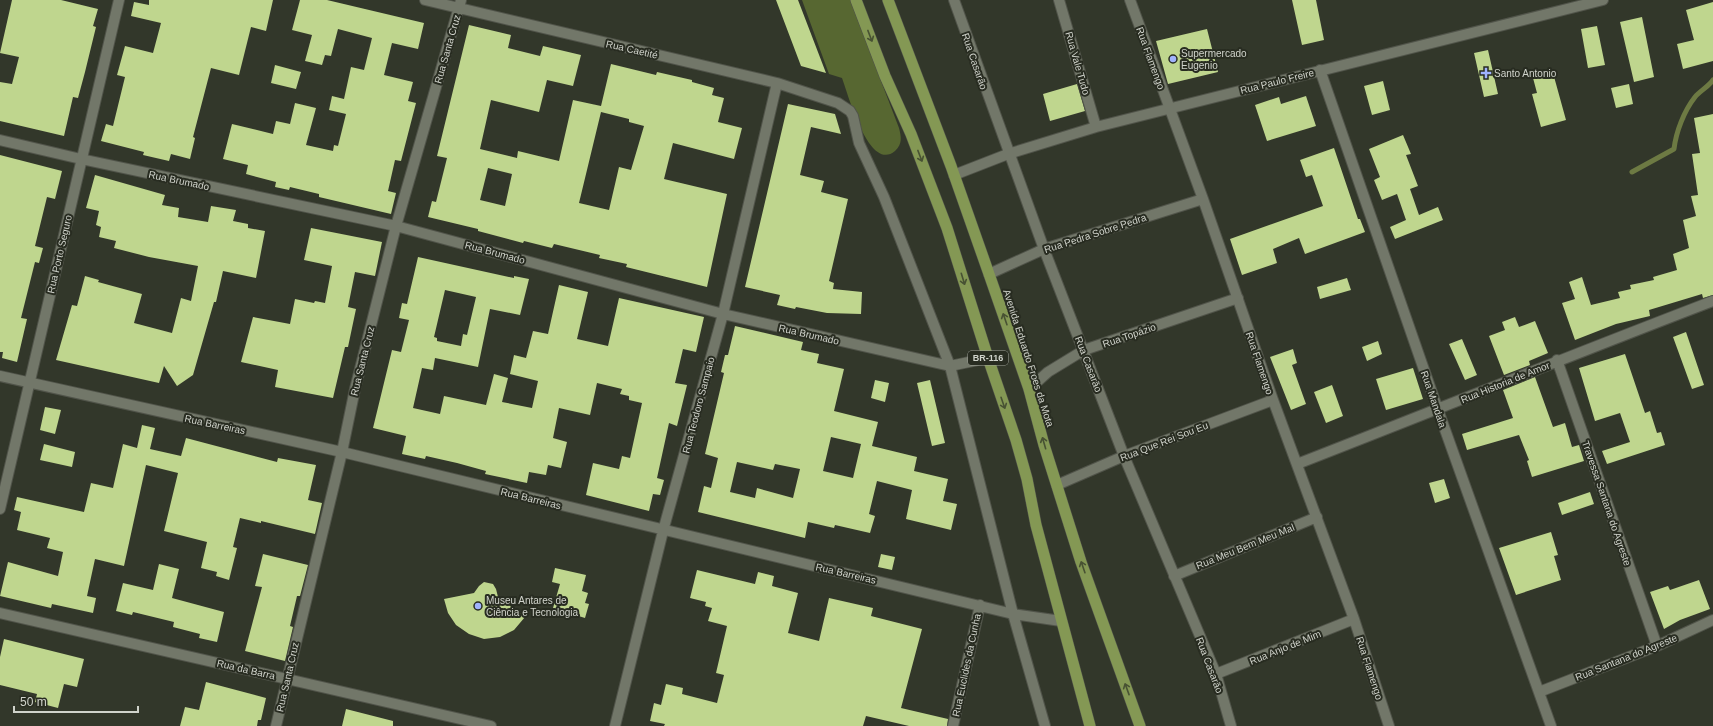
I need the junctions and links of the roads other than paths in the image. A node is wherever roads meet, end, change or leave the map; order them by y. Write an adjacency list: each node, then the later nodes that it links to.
1 (119, 0): 16 (street, Rua Porto Seguro)
2 (425, 0): 9 (street, Rua Caetité)
3 (856, 0): 26 (highway, BR-116, one-way to 26)
4 (888, 0): 17 (highway, Avenida Eduardo Froes da Mota)
5 (954, 0): 15 (street, Rua Casarão)
6 (1059, 0): 13 (street, Rua Vale Tudo)
7 (1130, 0): 12 (street, Rua Flamengo)
8 (1603, 0): 10 (street, Rua Paulo Freire)
9 (460, 4): 11 (street, Rua Caetité); 19 (street, Rua Santa Cruz)
10 (1320, 70): 12 (street, Rua Paulo Freire); 33 (street, Rua Mandala)
11 (777, 83): 24 (street, Rua Teodoro Sampaio); 28 (street, Rua Caetité)
12 (1169, 108): 13 (street, Rua Paulo Freire); 18 (street, Rua Flamengo)
13 (1096, 127): 15 (street, Rua Paulo Freire)
14 (0, 140): 16 (street, Rua Brumado)
15 (1008, 154): 17 (street, Rua Paulo Freire); 20 (street, Rua Casarão)
16 (81, 159): 19 (street, Rua Brumado); 30 (street, Rua Porto Seguro)
17 (954, 175): 21 (highway, Avenida Eduardo Froes da Mota)
18 (1203, 199): 20 (street, Rua Pedra Sobre Pedra); 22 (street, Rua Flamengo)
19 (396, 226): 24 (street, Rua Brumado); 34 (street, Rua Santa Cruz)
20 (1044, 249): 21 (street, Rua Pedra Sobre Pedra); 25 (street, Rua Casarão)
21 (989, 274): 31 (highway, Avenida Eduardo Froes da Mota, one-way to 21)
22 (1238, 298): 25 (street, Rua Topázio); 32 (street, Rua Flamengo)
23 (1713, 301): 27 (street, Rua Historia de Amor)
24 (723, 314): 28 (street, Rua Brumado); 40 (street, Rua Teodoro Sampaio)
25 (1084, 350): 31 (street, Rua Topázio); 35 (street, Rua Casarão)
26 (988, 358): 28 (street, Rua Brumado); 47 (highway, BR-116, one-way to 47)
27 (1557, 360): 33 (street, Rua Historia de Amor); 48 (street, Travessa Santana do Agreste)
28 (950, 366): 44 (street)
29 (0, 376): 30 (street, Rua Barreiras)
30 (30, 383): 34 (street, Rua Barreiras); 38 (street, Rua Porto Seguro)
31 (1029, 389): 37 (highway, Avenida Eduardo Froes da Mota, one-way to 31)
32 (1273, 400): 35 (street, Rua Que Rei Sou Eu); 36 (street, Rua Flamengo)
33 (1438, 410): 36 (street, Rua Historia de Amor); 51 (street, Rua Mandala)
34 (342, 452): 40 (street, Rua Barreiras); 50 (street, Rua Santa Cruz)
35 (1124, 456): 37 (street, Rua Que Rei Sou Eu); 41 (street, Rua Casarão)
36 (1297, 464): 39 (street, Rua Flamengo)
37 (1057, 485): 58 (highway, Avenida Eduardo Froes da Mota, one-way to 37)
38 (0, 509)
39 (1317, 517): 41 (street, Rua Meu Bem Meu Mal); 45 (street, Rua Flamengo)
40 (663, 530): 42 (street, Rua Barreiras); 54 (street, Rua Teodoro Sampaio)
41 (1174, 576): 49 (street, Rua Casarão)
42 (980, 605): 44 (street, Rua Barreiras); 55 (street, Rua Euclides da Cunha)
43 (0, 612): 50 (street, Rua da Barra)
44 (1013, 614): 47 (street, Rua Barreiras); 56 (street)
45 (1354, 620): 49 (street, Rua Anjo de Mim); 60 (street, Rua Flamengo)
46 (1713, 620): 48 (street, Rua Santana do Agreste)
47 (1061, 622): 57 (highway, BR-116)
48 (1657, 646): 51 (street, Rua Santana do Agreste)
49 (1216, 674): 59 (street, Rua Casarão)
50 (287, 679): 52 (street, Rua Santa Cruz); 53 (street, Rua da Barra)
51 (1539, 692): 61 (street, Rua Mandala)
52 (276, 726)
53 (491, 726)
54 (615, 726)
55 (953, 726)
56 (1045, 726)
57 (1090, 726)
58 (1140, 726)
59 (1231, 726)
60 (1389, 726)
61 (1551, 726)

